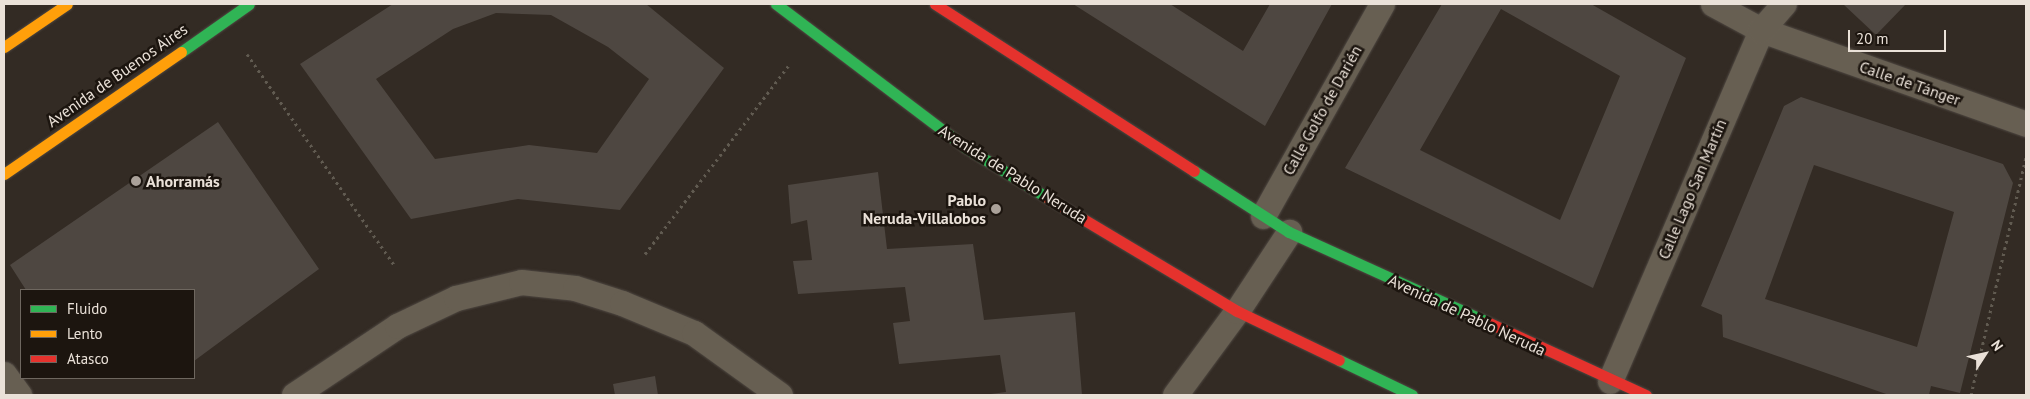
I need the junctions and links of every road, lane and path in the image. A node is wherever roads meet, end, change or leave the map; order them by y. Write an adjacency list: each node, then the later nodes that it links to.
1 (66, 4): 9 (main road)
2 (249, 4): 14 (main road, Avenida de Buenos Aires)
3 (776, 4): 19 (main road, Avenida de Pablo Neruda)
4 (1382, 4): 15 (street, Calle Golfo de Darién)
5 (1713, 4): 8 (street, Calle de Tánger)
6 (1784, 4): 8 (street, Calle Lago San Martín)
7 (944, 7): 15 (main road, Avenida de Pablo Neruda)
8 (1761, 30): 12 (street, Calle de Tánger); 21 (street, Calle Lago San Martín)
9 (4, 47)
10 (247, 54): 18 (path)
11 (789, 65): 17 (path)
12 (2026, 124)
13 (2026, 157): 28 (path)
14 (4, 174)
15 (1263, 216): 16 (main road, Avenida de Pablo Neruda)
16 (1289, 232): 19 (street); 21 (main road, Avenida de Pablo Neruda)
17 (645, 254)
18 (395, 266)
19 (1237, 311): 25 (street); 26 (main road, Avenida de Pablo Neruda)
20 (4, 374): 22 (street)
21 (1610, 381): 27 (main road, Avenida de Pablo Neruda)
22 (19, 395)
23 (294, 395): 24 (street)
24 (780, 395)
25 (1175, 395)
26 (1412, 395)
27 (1646, 395)
28 (1971, 395)

